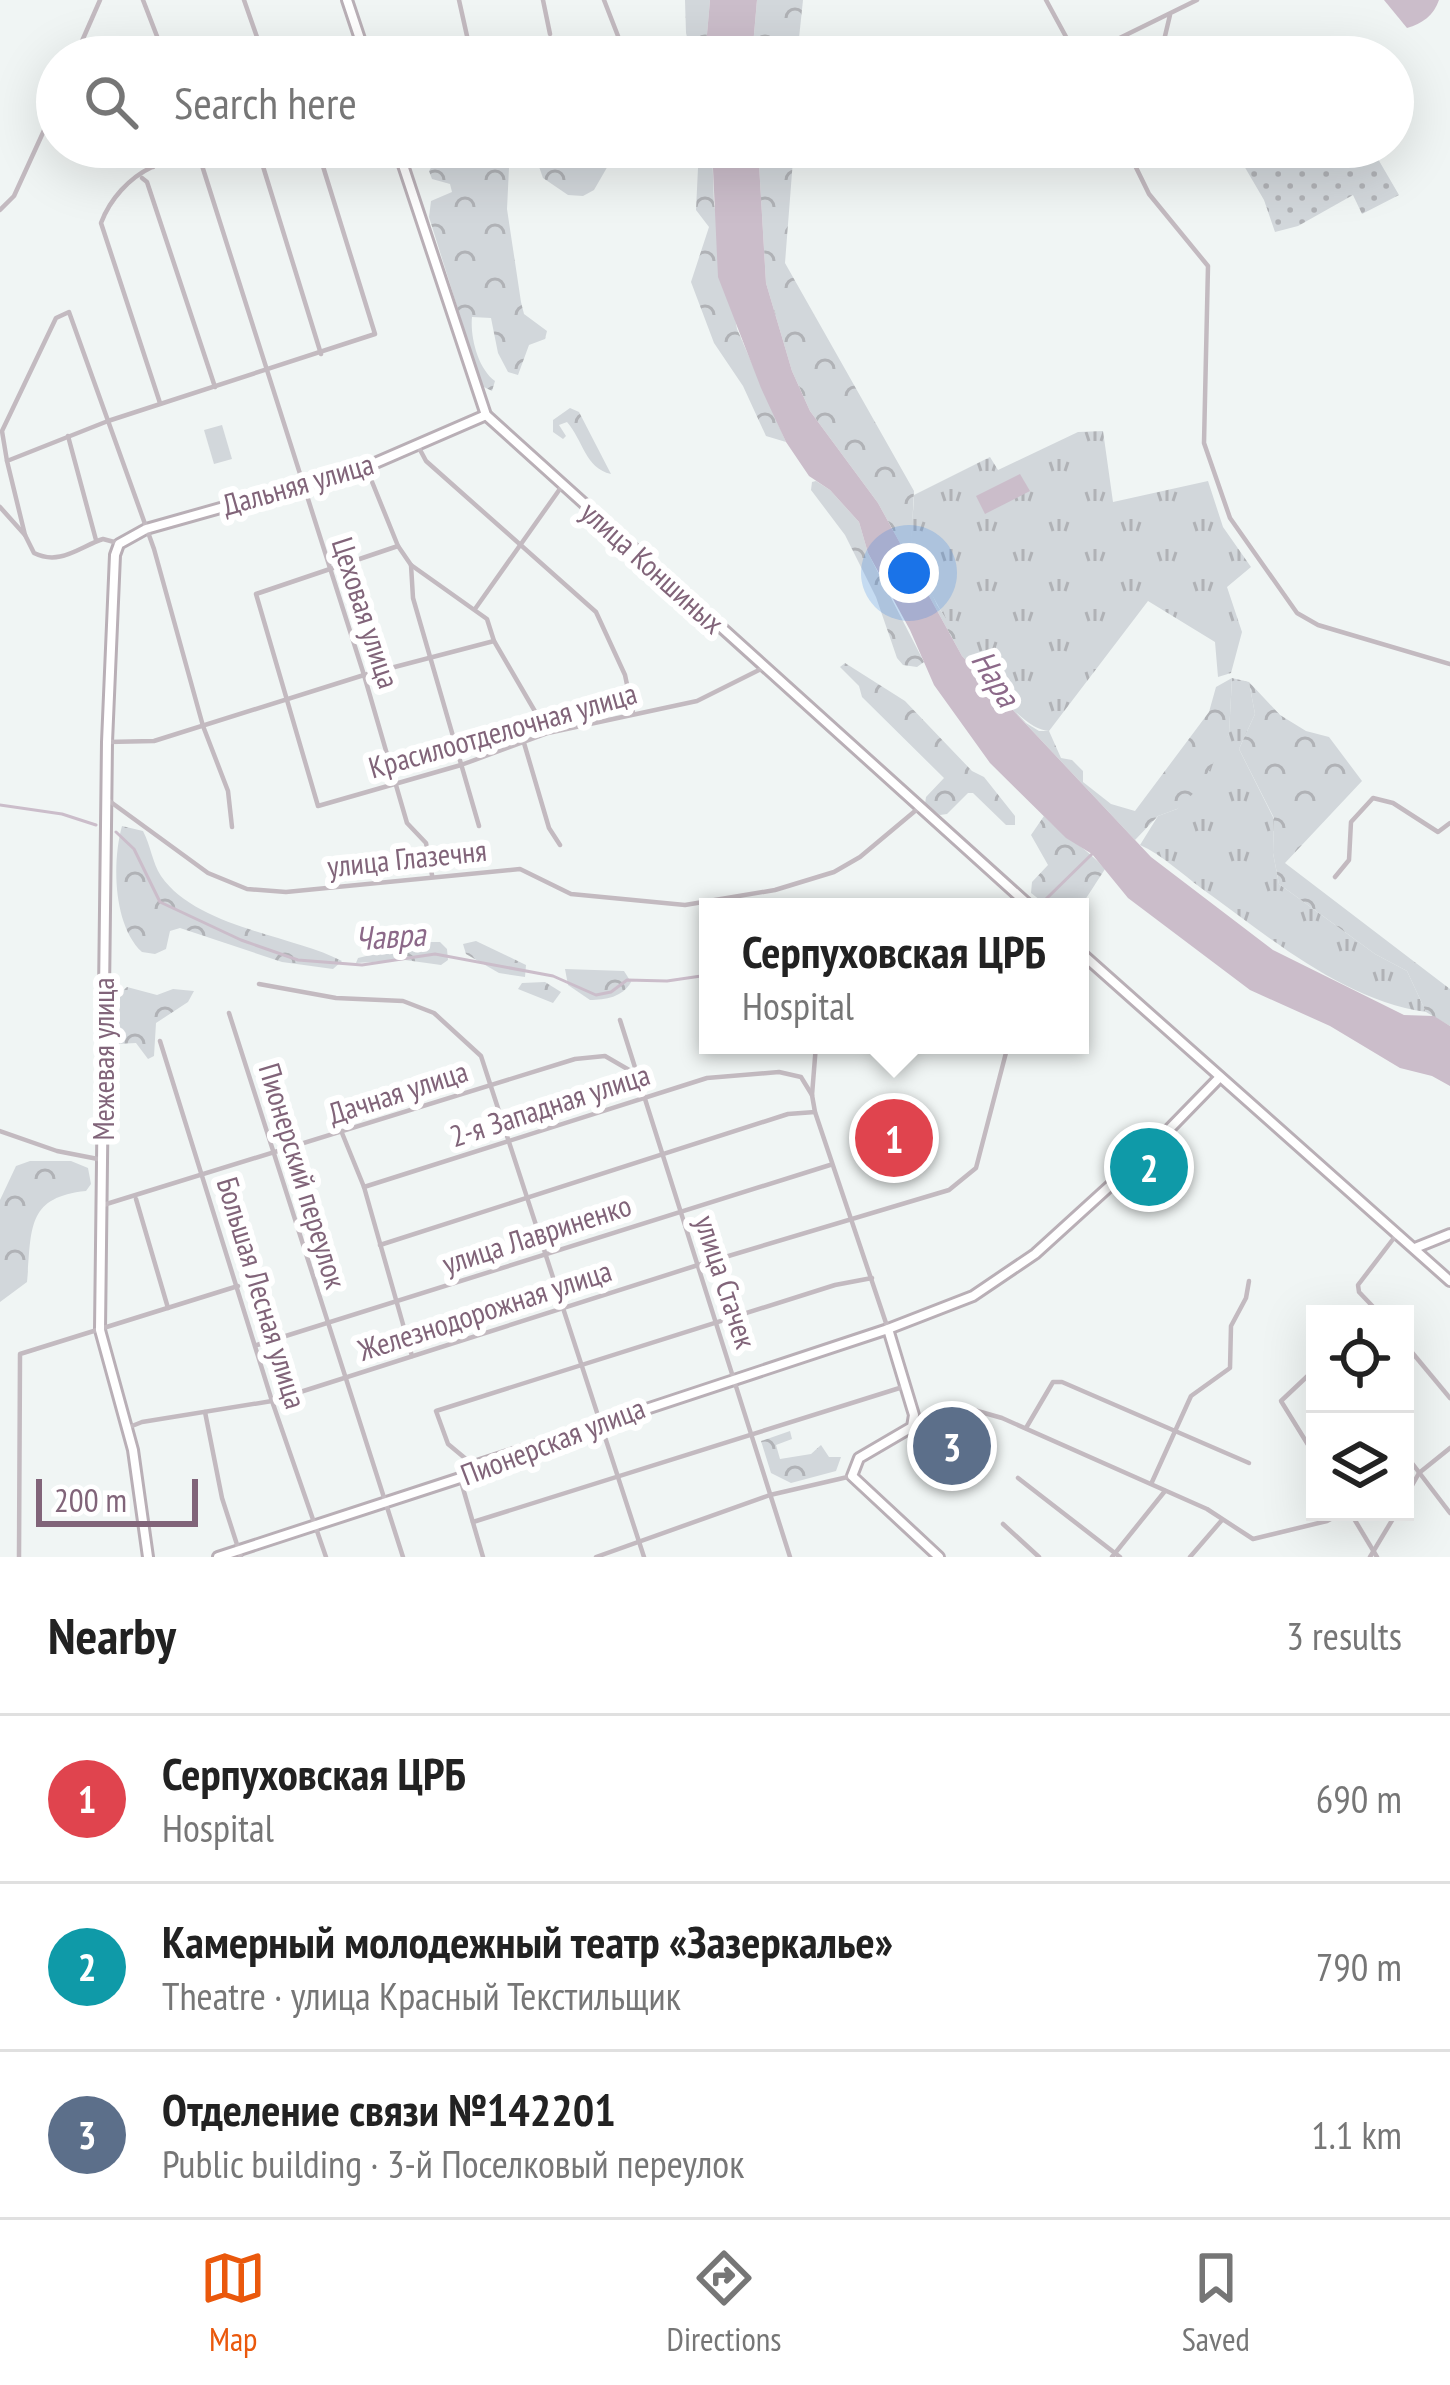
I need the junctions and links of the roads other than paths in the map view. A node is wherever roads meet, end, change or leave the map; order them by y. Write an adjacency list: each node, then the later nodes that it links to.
1 (100, 0): 12 (street)
2 (143, 0): 13 (street)
3 (244, 0): 14 (street)
4 (347, 0): 15 (street)
5 (459, 0): 16 (street)
6 (543, 0): 11 (street)
7 (604, 0): 17 (street)
8 (1197, 0): 10 (street)
9 (1049, 2): 18 (street)
10 (1170, 15): 19 (street); 20 (street)
11 (550, 34)
12 (84, 36)
13 (158, 36)
14 (257, 36)
15 (359, 36)
16 (467, 36)
17 (618, 36)
18 (1068, 36)
19 (1124, 36)
20 (1165, 36)
21 (36, 154): 29 (street)
22 (151, 168): 28 (street)
23 (208, 168): 31 (street, Цеховая улица)
24 (264, 168): 30 (street)
25 (324, 168): 30 (street)
26 (404, 168): 34 (street, улица Коншиных)
27 (1136, 168): 54 (street)
28 (141, 177): 32 (street); 33 (street)
29 (0, 210)
30 (322, 354): 31 (street)
31 (268, 371): 32 (street); 40 (street, Цеховая улица)
32 (214, 387): 33 (street)
33 (160, 404): 35 (street)
34 (486, 415): 37 (street, Дальняя улица); 41 (street, улица Коншиных)
35 (108, 421): 36 (street); 38 (street); 43 (street)
36 (68, 435): 38 (street); 45 (street)
37 (418, 446): 39 (street, Дальняя улица); 46 (street)
38 (10, 459): 44 (street)
39 (366, 467): 40 (street, Дальняя улица); 48 (street)
40 (302, 485): 43 (street, Дальняя улица); 50 (street, Цеховая улица)
41 (562, 486): 46 (street); 55 (street, улица Коншиных)
42 (0, 508): 44 (street)
43 (146, 529): 47 (street, Дальняя улица); 59 (street)
44 (25, 535): 45 (street)
45 (96, 541): 47 (street)
46 (520, 543): 51 (street); 58 (street)
47 (119, 544): 61 (street, Межевая улица)
48 (398, 546): 49 (street); 50 (street)
49 (411, 565): 51 (street); 53 (street)
50 (330, 570): 56 (street, Цеховая улица); 57 (street)
51 (475, 608): 52 (street)
52 (494, 641): 53 (street); 60 (street)
53 (429, 657): 56 (street); 63 (street)
54 (1450, 664)
55 (764, 668): 58 (street, Красилоотделочная улица); 66 (street, улица Коншиных)
56 (364, 675): 57 (street); 64 (street, Цеховая улица)
57 (286, 700): 59 (street); 64 (street, Красилоотделочная улица)
58 (633, 713): 60 (street, Красилоотделочная улица)
59 (203, 726): 61 (street); 69 (street)
60 (548, 734): 62 (street, Красилоотделочная улица)
61 (107, 742): 65 (street, Межевая улица)
62 (524, 742): 63 (street, Красилоотделочная улица); 70 (street)
63 (461, 765): 64 (street, Красилоотделочная улица); 68 (street)
64 (394, 784): 71 (street, Цеховая улица)
65 (106, 798): 71 (street, улица Глазечня); 94 (street, Межевая улица)
66 (921, 806): 73 (street, улица Глазечня); 74 (street, улица Коншиных)
67 (1450, 823): 72 (street)
68 (479, 826)
69 (232, 827)
70 (560, 845)
71 (432, 875): 75 (street, улица Глазечня)
72 (1335, 877)
73 (727, 898)
74 (1020, 898)
75 (699, 903)
76 (1089, 960): 84 (street)
77 (259, 984): 85 (street)
78 (229, 1012): 92 (street, Пионерский переулок)
79 (620, 1020): 83 (street, улица Стачек)
80 (160, 1041): 96 (street, Большая Лесная улица)
81 (815, 1054): 86 (street)
82 (1006, 1054): 102 (street, Железнодорожная улица)
83 (636, 1074): 85 (street, Дачная улица); 87 (street, улица Стачек)
84 (1220, 1077): 103 (street); 119 (street, Пионерская улица)
85 (493, 1085): 90 (street, Дачная улица); 91 (street)
86 (812, 1095): 87 (street, 2-я Западная улица); 88 (street)
87 (643, 1099): 91 (street, 2-я Западная улица); 93 (street, улица Стачек)
88 (814, 1112): 93 (street); 95 (street)
89 (0, 1131): 94 (street)
90 (342, 1133): 92 (street, Дачная улица); 97 (street)
91 (511, 1142): 97 (street, 2-я Западная улица); 99 (street)
92 (274, 1154): 96 (street, Дачная улица); 117 (street, Пионерский переулок)
93 (662, 1154): 99 (street); 101 (street, улица Стачек)
94 (103, 1160): 100 (street, Межевая улица)
95 (830, 1165): 101 (street, улица Лавриненко); 102 (street)
96 (202, 1175): 98 (street, Дачная улица); 112 (street, Большая Лесная улица)
97 (364, 1187): 105 (street)
98 (135, 1196): 100 (street, Дачная улица); 116 (street)
99 (529, 1198): 105 (street); 107 (street)
100 (100, 1206): 120 (street, Межевая улица)
101 (680, 1211): 107 (street, улица Лавриненко); 108 (street, улица Стачек)
102 (852, 1217): 108 (street, Железнодорожная улица); 109 (street)
103 (1397, 1234): 106 (street); 114 (street)
104 (1450, 1234): 106 (street)
105 (380, 1245): 113 (street)
106 (1415, 1248): 111 (street)
107 (547, 1254): 113 (street, улица Лавриненко); 115 (street)
108 (695, 1266): 115 (street, Железнодорожная улица); 118 (street, улица Стачек)
109 (872, 1277): 118 (street); 119 (street)
110 (1249, 1281): 136 (street)
111 (1450, 1281)
112 (238, 1286): 116 (street); 121 (street, Большая Лесная улица)
113 (398, 1301): 117 (street, улица Лавриненко); 123 (street)
114 (1370, 1305)
115 (565, 1307): 123 (street, Железнодорожная улица); 124 (street)
116 (168, 1308): 120 (street)
117 (326, 1323): 121 (street, улица Лавриненко); 125 (street, Пионерский переулок)
118 (716, 1323): 124 (street); 126 (street, улица Стачек)
119 (888, 1329): 126 (street, Пионерская улица); 128 (street)
120 (100, 1330): 134 (street, Межевая улица); 165 (street)
121 (257, 1345): 130 (street, Большая Лесная улица)
122 (1414, 1355): 129 (street)
123 (412, 1356): 125 (street, Железнодорожная улица)
124 (583, 1365): 132 (street); 141 (street)
125 (345, 1378): 130 (street, Железнодорожная улица); 152 (street, Пионерский переулок)
126 (733, 1378): 132 (street, Пионерская улица); 137 (street, улица Стачек)
127 (1306, 1379): 138 (street)
128 (906, 1386): 133 (street); 137 (street)
129 (1450, 1398)
130 (272, 1401): 131 (street, Железнодорожная улица); 160 (street, Большая Лесная улица)
131 (205, 1412): 134 (street, Железнодорожная улица); 162 (street)
132 (601, 1422): 141 (street, Пионерская улица); 147 (street)
133 (911, 1427): 135 (street); 144 (street)
134 (127, 1428): 166 (street, Межевая улица)
135 (1026, 1428): 136 (street); 149 (street)
136 (1175, 1428): 140 (street); 149 (street)
137 (751, 1436): 147 (street); 151 (street, улица Стачек)
138 (1306, 1441)
139 (1450, 1448): 143 (street)
140 (1249, 1463)
141 (474, 1466): 145 (street, Пионерская улица)
142 (1414, 1466): 143 (street)
143 (1419, 1473): 148 (street); 153 (street)
144 (852, 1476): 151 (street); 174 (street)
145 (460, 1478): 152 (street, Пионерская улица); 158 (street)
146 (1018, 1478): 163 (street)
147 (619, 1479): 158 (street); 161 (street)
148 (1414, 1482)
149 (1151, 1484): 150 (street)
150 (1165, 1491): 154 (street); 163 (street)
151 (770, 1495): 161 (street); 173 (street, улица Стачек)
152 (386, 1502): 160 (street, Пионерская улица); 169 (street, Пионерский переулок)
153 (1450, 1513)
154 (1222, 1520): 155 (street); 176 (street)
155 (1327, 1521)
156 (1353, 1521): 164 (street)
157 (1392, 1521): 164 (street)
158 (473, 1522): 170 (street)
159 (1003, 1524): 175 (street)
160 (316, 1526): 162 (street, Пионерская улица); 168 (street, Большая Лесная улица)
161 (639, 1542): 171 (street); 172 (street)
162 (240, 1554): 167 (street, Пионерская улица)
163 (1116, 1556)
164 (1374, 1556)
165 (19, 1557)
166 (148, 1557)
167 (218, 1557)
168 (326, 1557)
169 (403, 1557)
170 (483, 1557)
171 (596, 1557)
172 (644, 1557)
173 (790, 1557)
174 (939, 1557)
175 (1039, 1557)
176 (1190, 1557)

